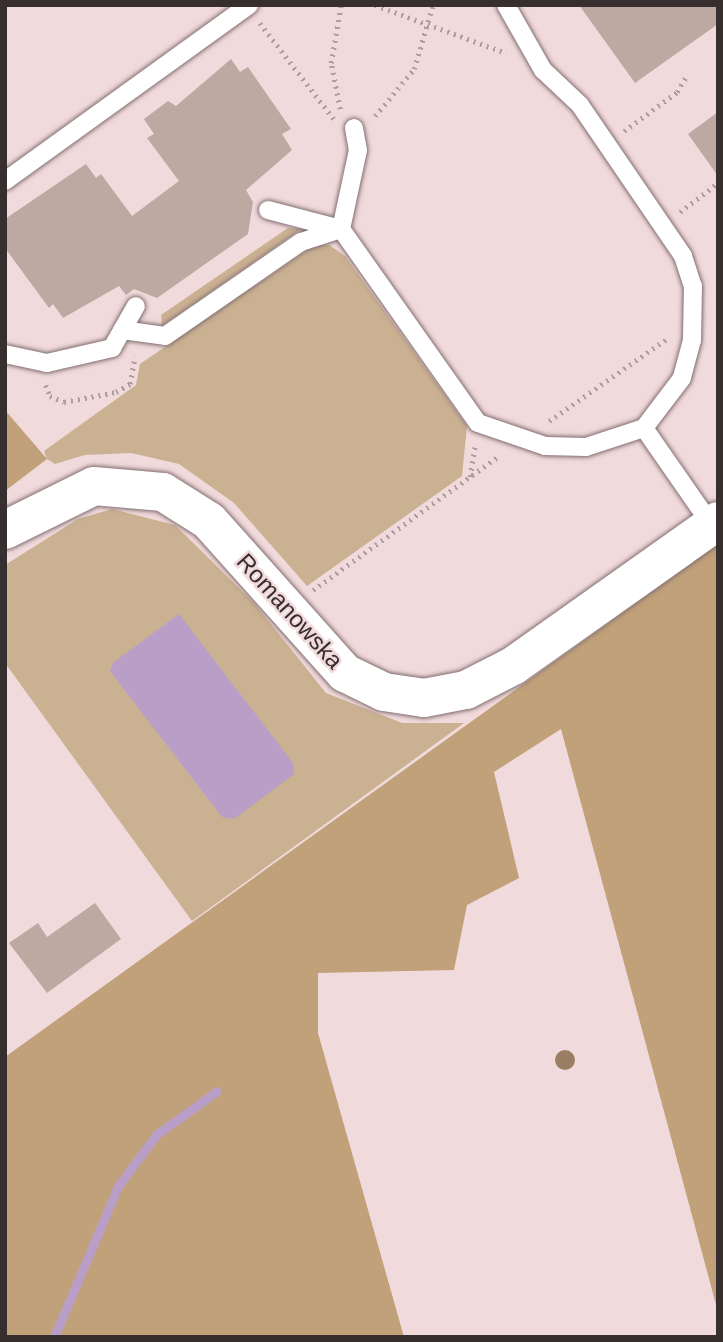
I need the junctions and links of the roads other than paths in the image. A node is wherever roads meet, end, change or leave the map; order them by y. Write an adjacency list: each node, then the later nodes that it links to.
1 (506, 5): 10 (lane)
2 (248, 6): 4 (lane)
3 (354, 128): 6 (lane)
4 (5, 181)
5 (268, 210): 6 (lane)
6 (341, 229): 8 (lane); 10 (lane)
7 (136, 306): 8 (lane)
8 (122, 330): 9 (lane)
9 (5, 354)
10 (644, 428): 11 (lane)
11 (715, 523): 12 (street, Romanowska)
12 (5, 530)

